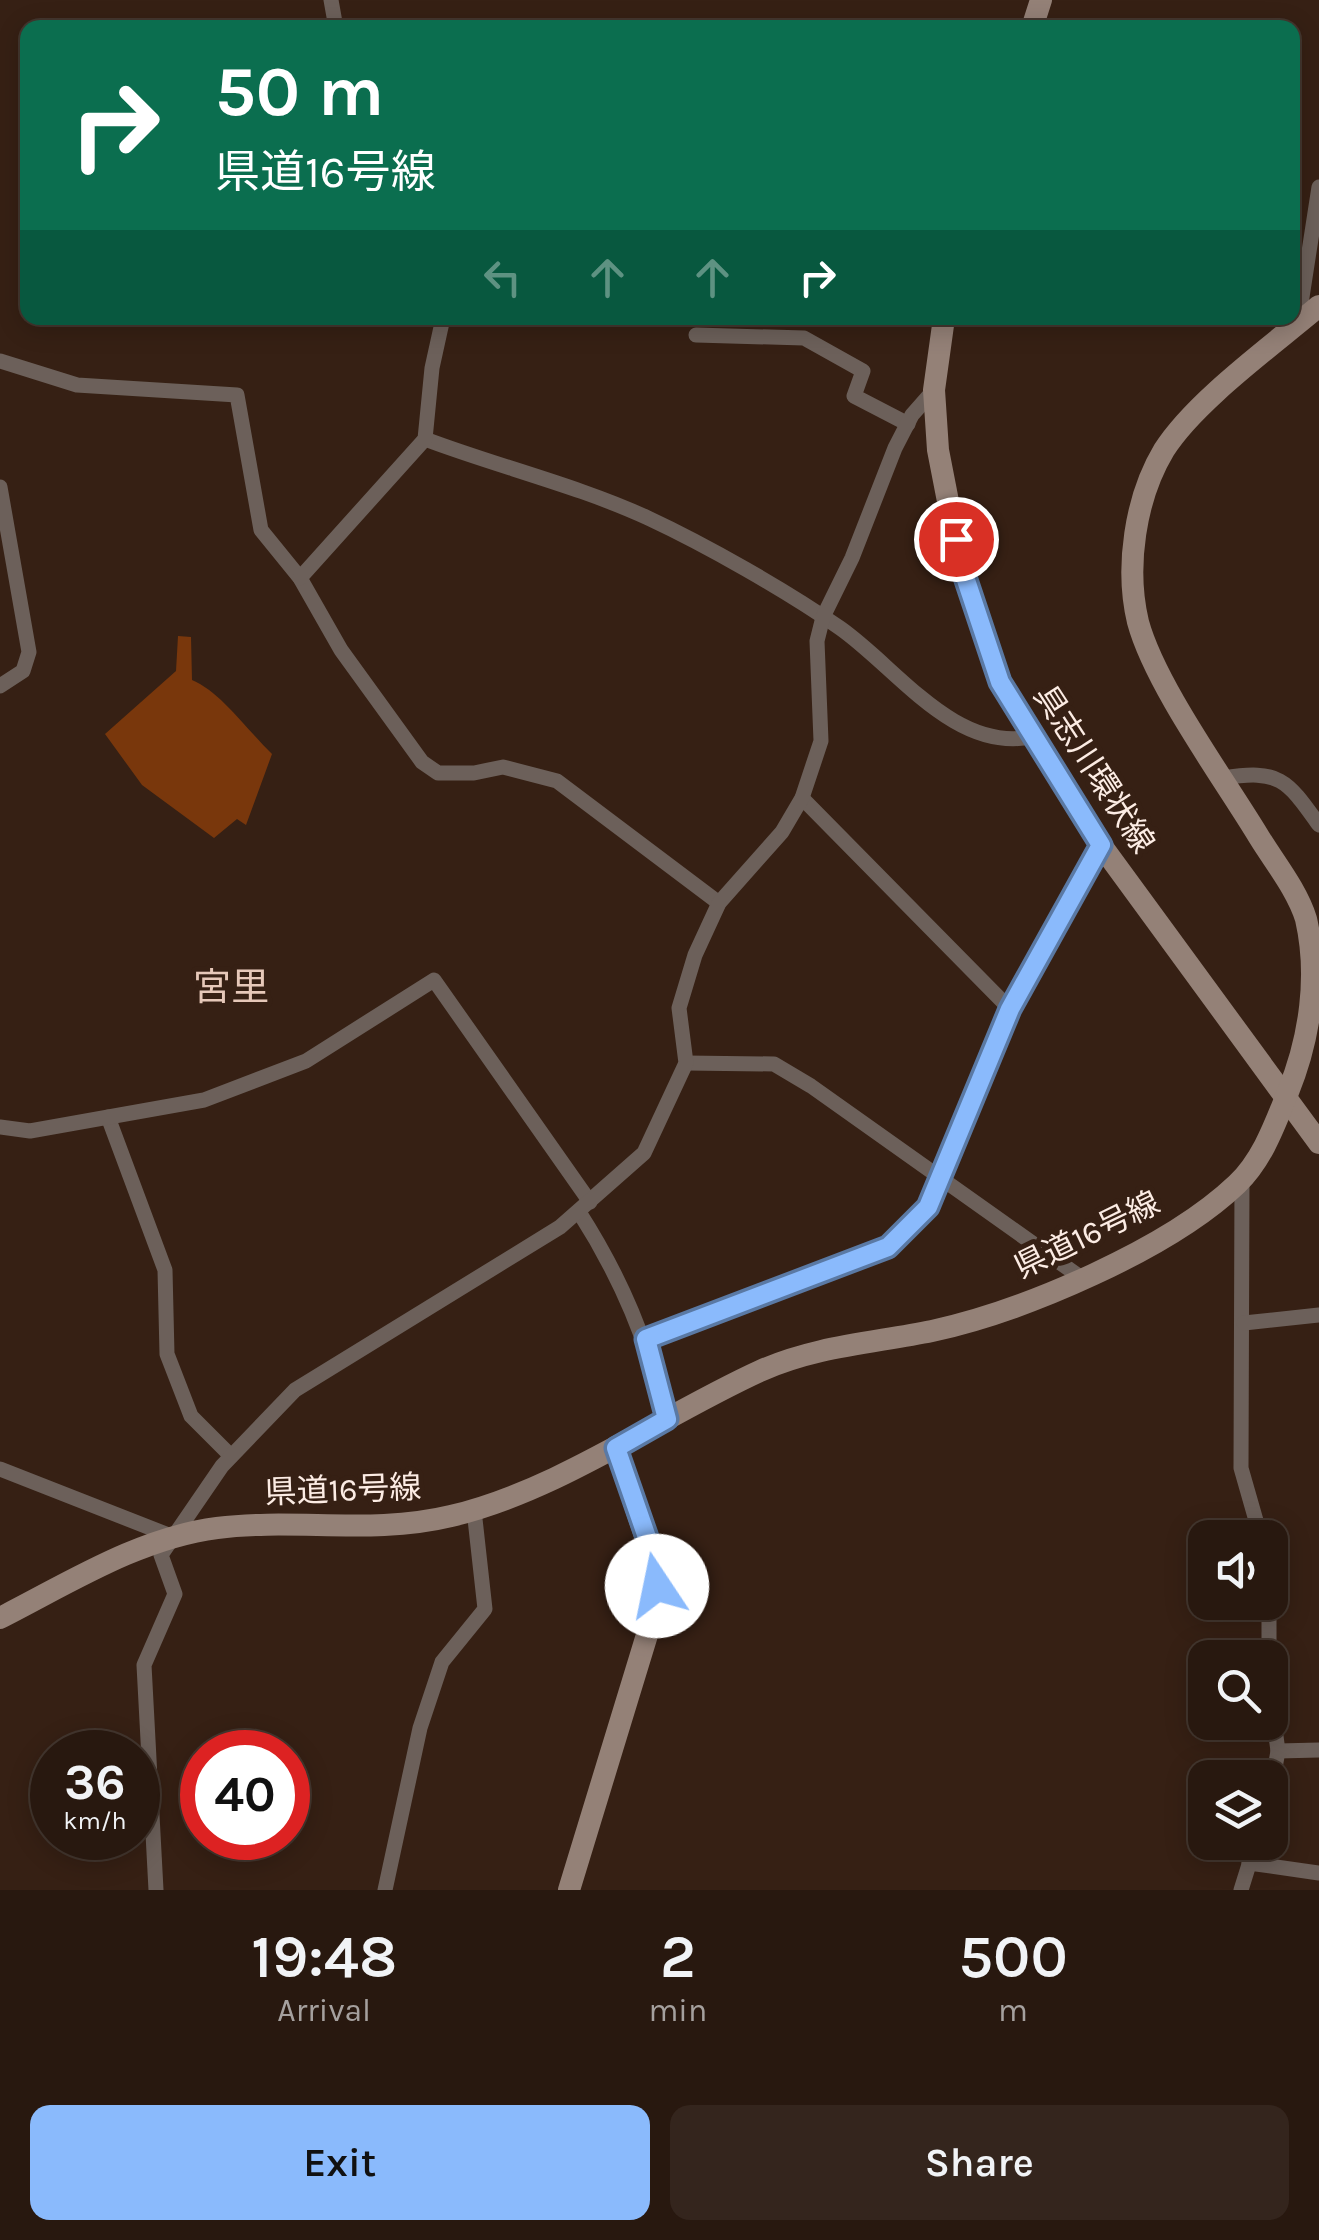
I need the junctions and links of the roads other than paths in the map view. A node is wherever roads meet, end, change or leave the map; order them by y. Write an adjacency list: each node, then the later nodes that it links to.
1 (1319, 187): 3 (street)
2 (1319, 306): 4 (main road, 県道16号線)
3 (1300, 311)
4 (1300, 322)
5 (441, 325): 12 (street)
6 (943, 325): 10 (main road, 具志川環状線)
7 (1297, 325): 18 (main road, 県道16号線)
8 (696, 335): 11 (street)
9 (0, 361): 14 (street)
10 (934, 390): 11 (street); 17 (main road, 具志川環状線)
11 (908, 424): 15 (street)
12 (425, 439): 14 (street); 15 (street)
13 (0, 486): 16 (street)
14 (300, 578): 22 (street)
15 (823, 617): 17 (street); 19 (street)
16 (0, 686)
17 (1031, 737): 21 (main road, 具志川環状線)
18 (1223, 778): 20 (street); 25 (main road, 県道16号線)
19 (802, 798): 22 (street); 23 (street)
20 (1319, 824)
21 (1101, 845): 23 (street); 25 (main road, 具志川環状線)
22 (719, 903): 24 (street)
23 (1010, 1009): 29 (street)
24 (686, 1063): 29 (street); 31 (street)
25 (1286, 1098): 28 (main road, 具志川環状線); 30 (main road, 県道16号線)
26 (108, 1117): 27 (street); 31 (street); 38 (street)
27 (0, 1127)
28 (1319, 1142)
29 (940, 1176): 32 (street); 35 (street)
30 (1242, 1179): 32 (main road, 県道16号線); 34 (street)
31 (585, 1207): 35 (street); 38 (street)
32 (1083, 1279): 36 (main road, 県道16号線)
33 (1319, 1315): 34 (street)
34 (1244, 1324): 41 (street)
35 (646, 1339): 36 (street)
36 (667, 1419): 37 (main road, 県道16号線)
37 (616, 1448): 40 (main road, 県道16号線); 53 (main road)
38 (231, 1456): 42 (street)
39 (0, 1468): 42 (street)
40 (474, 1510): 42 (main road, 県道16号線); 52 (street)
41 (1256, 1520)
42 (171, 1536): 43 (main road, 県道16号線); 51 (street)
43 (0, 1618)
44 (1277, 1740): 45 (street)
45 (1278, 1750): 46 (street); 47 (street)
46 (1319, 1750)
47 (1276, 1760)
48 (1251, 1860): 49 (street)
49 (1250, 1863): 50 (street); 54 (street)
50 (1319, 1873)
51 (156, 1890)
52 (385, 1890)
53 (569, 1890)
54 (1241, 1890)

